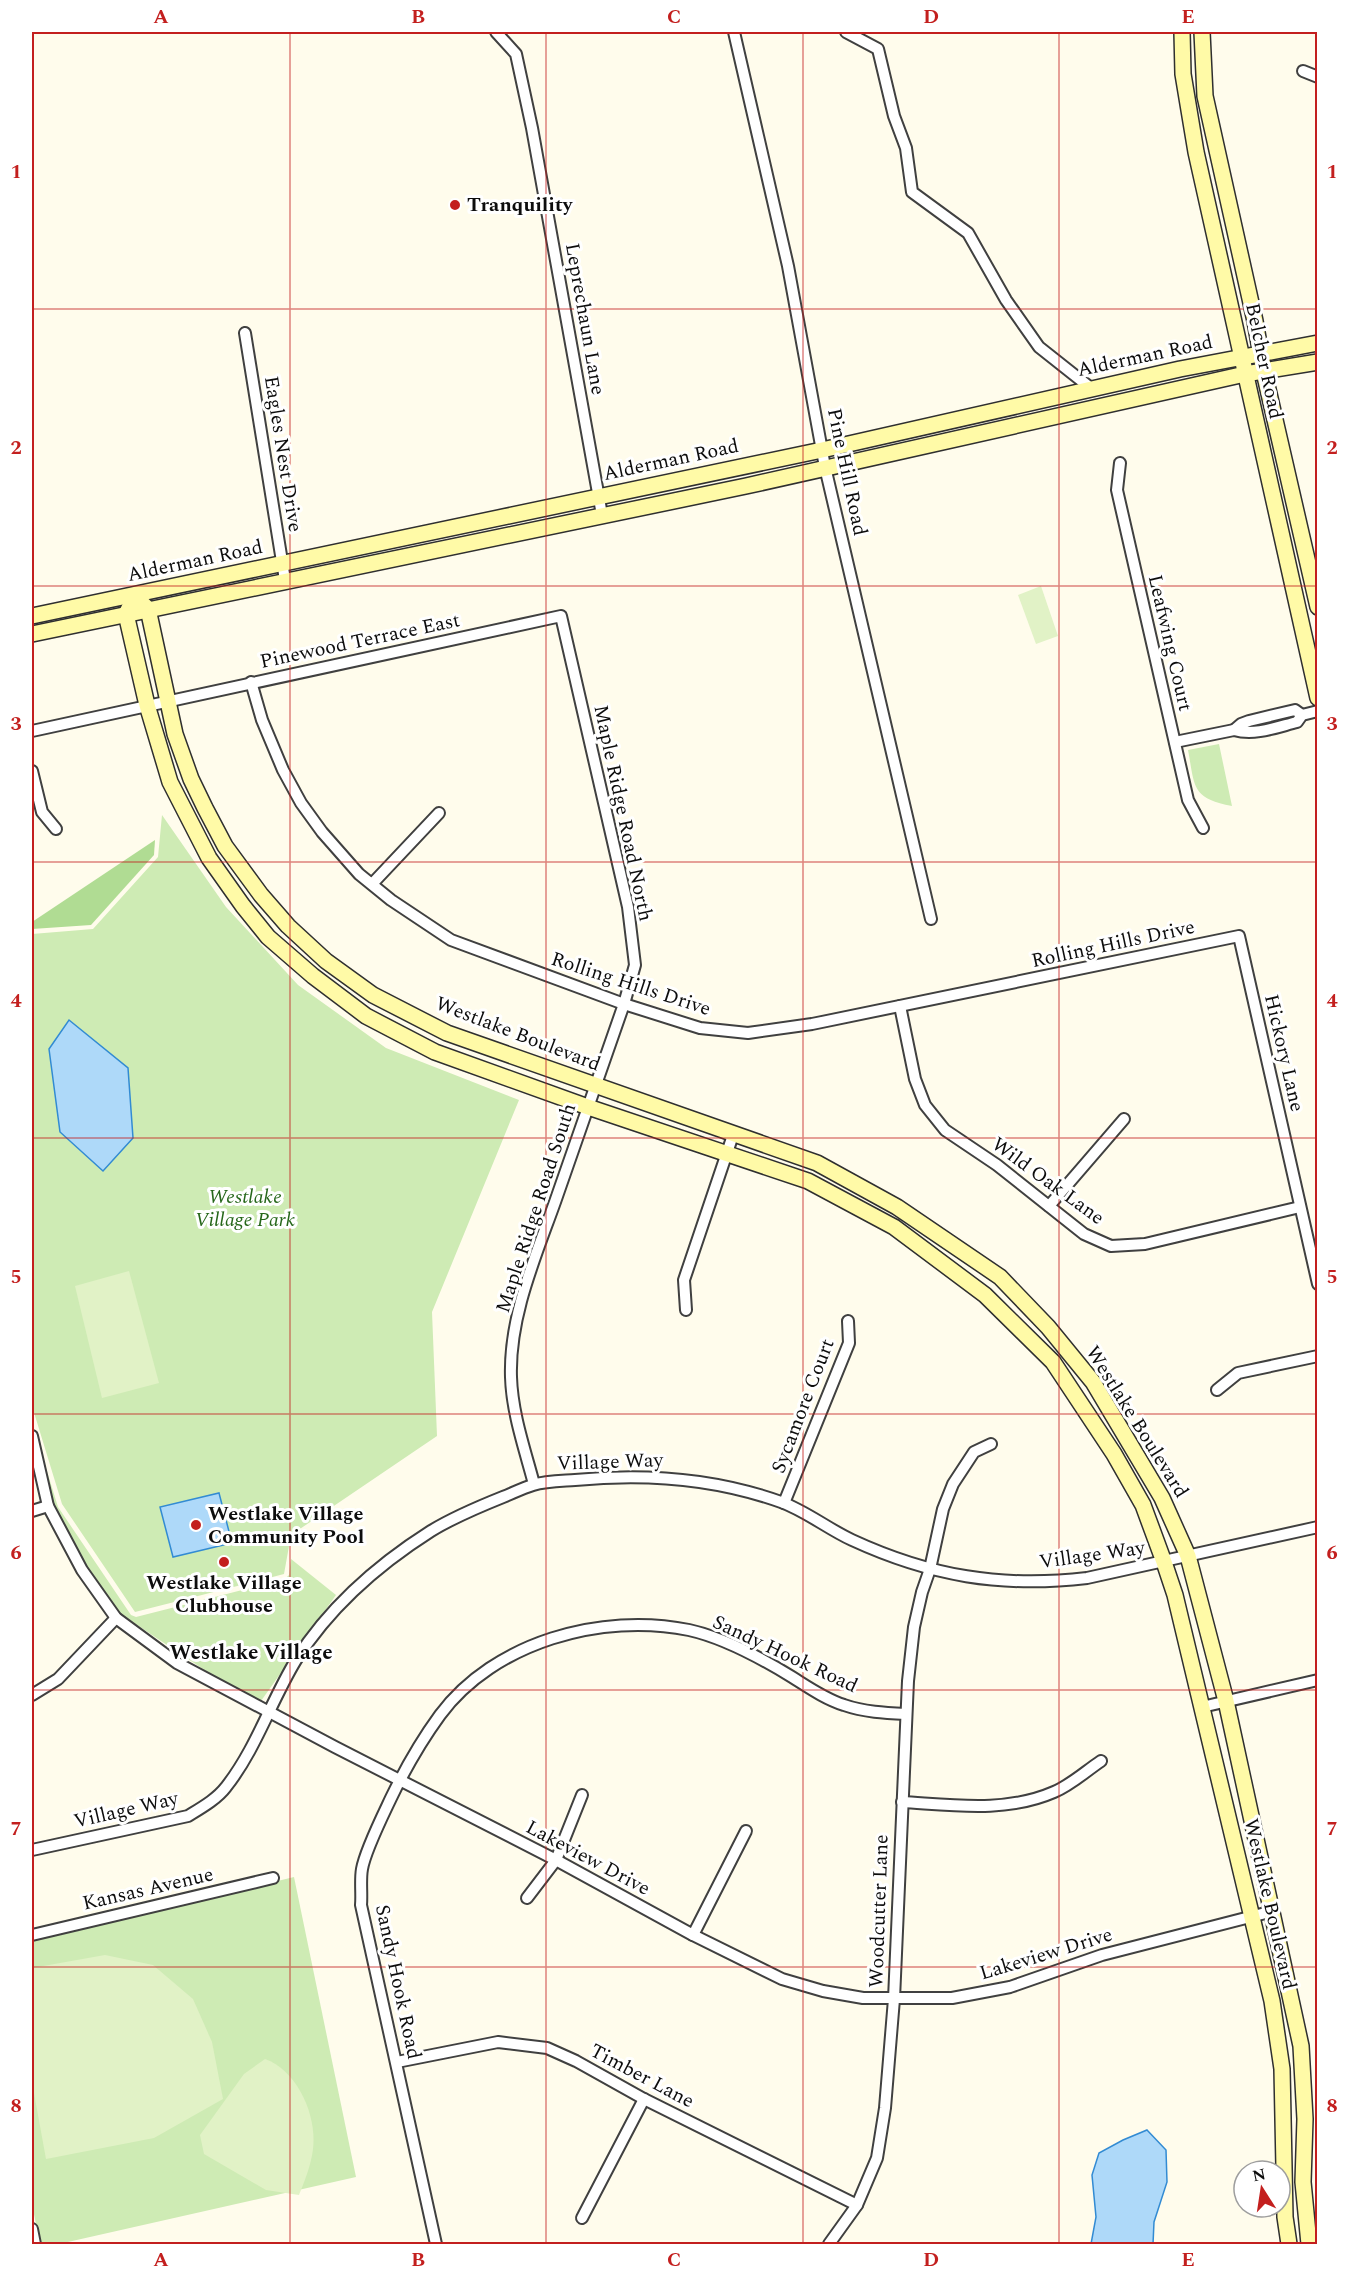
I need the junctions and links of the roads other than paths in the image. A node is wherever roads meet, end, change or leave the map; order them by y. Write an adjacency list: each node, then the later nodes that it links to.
1 (496, 32): 19 (street, Leprechaun Lane)
2 (734, 32): 16 (street, Pine Hill Road)
3 (846, 32): 15 (street)
4 (1182, 32): 11 (street, Belcher Road)
5 (1202, 32): 10 (street, Belcher Road)
6 (1304, 71): 7 (street)
7 (1317, 76)
8 (246, 333): 21 (street, Eagles Nest Drive)
9 (1317, 343): 10 (street, Alderman Road)
10 (1261, 355): 11 (street, Alderman Road); 13 (street, Belcher Road)
11 (1242, 356): 14 (street, Belcher Road); 15 (street, Alderman Road)
12 (1317, 362): 13 (street, Alderman Road)
13 (1264, 372): 14 (street, Alderman Road); 24 (street, Belcher Road)
14 (1245, 374): 18 (street, Alderman Road); 31 (street, Belcher Road)
15 (1092, 389): 16 (street, Alderman Road)
16 (822, 450): 18 (street, Pine Hill Road); 19 (street, Alderman Road)
17 (1120, 463): 40 (street, Leafwing Court)
18 (825, 467): 20 (street, Alderman Road); 46 (street, Pine Hill Road)
19 (599, 497): 20 (street, Leprechaun Lane); 21 (street, Alderman Road)
20 (602, 515): 22 (street, Alderman Road)
21 (283, 563): 22 (street, Eagles Nest Drive); 23 (street, Alderman Road)
22 (285, 580): 25 (street, Alderman Road)
23 (135, 596): 25 (street); 26 (street); 27 (street, Alderman Road)
24 (1317, 607)
25 (148, 609): 26 (street, Alderman Road); 32 (street, Westlake Boulevard)
26 (126, 614): 29 (street, Alderman Road); 33 (street, Westlake Boulevard)
27 (32, 616)
28 (561, 616): 30 (street, Pinewood Terrace East); 48 (street, Maple Ridge Road North)
29 (32, 634)
30 (251, 682): 32 (street, Pinewood Terrace East); 45 (street, Rolling Hills Drive)
31 (1317, 698)
32 (167, 700): 33 (street, Pinewood Terrace East); 50 (street, Westlake Boulevard)
33 (147, 705): 38 (street, Pinewood Terrace East); 51 (street, Westlake Boulevard)
34 (1317, 711): 35 (street)
35 (1302, 715): 36 (street); 39 (street)
36 (1259, 718): 37 (street); 39 (street)
37 (1234, 730): 39 (street); 40 (street)
38 (32, 731)
39 (1262, 731)
40 (1175, 742): 43 (street, Leafwing Court)
41 (32, 771): 44 (street)
42 (438, 813): 45 (street)
43 (1203, 828)
44 (56, 829)
45 (372, 884): 48 (street, Rolling Hills Drive)
46 (932, 919)
47 (1239, 936): 49 (street, Rolling Hills Drive); 56 (street, Hickory Lane)
48 (624, 1004): 49 (street, Rolling Hills Drive); 50 (street, Maple Ridge Road North)
49 (900, 1006): 55 (street, Wild Oak Lane)
50 (595, 1086): 51 (street, Maple Ridge Road South); 53 (street, Westlake Boulevard)
51 (588, 1107): 54 (street, Westlake Boulevard); 64 (street, Maple Ridge Road South)
52 (1124, 1119): 55 (street)
53 (733, 1135): 54 (street); 69 (street, Westlake Boulevard)
54 (726, 1154): 58 (street); 70 (street, Westlake Boulevard)
55 (1049, 1206): 56 (street, Wild Oak Lane)
56 (1300, 1207): 57 (street, Hickory Lane)
57 (1317, 1284)
58 (686, 1310)
59 (848, 1321): 65 (street, Sycamore Court)
60 (1317, 1356): 61 (street)
61 (1217, 1390)
62 (32, 1436): 66 (street, Lakeview Drive)
63 (991, 1444): 71 (street, Woodcutter Lane)
64 (534, 1484): 65 (street, Village Way); 77 (street, Village Way)
65 (784, 1503): 71 (street, Village Way)
66 (48, 1506): 67 (street); 72 (street, Lakeview Drive)
67 (32, 1511)
68 (1317, 1527): 69 (street, Village Way)
69 (1188, 1556): 70 (street, Village Way); 75 (street, Westlake Boulevard)
70 (1164, 1562): 71 (street, Village Way); 76 (street, Westlake Boulevard)
71 (930, 1569): 78 (street, Woodcutter Lane)
72 (116, 1618): 74 (street); 77 (street, Lakeview Drive)
73 (1317, 1680): 75 (street)
74 (32, 1695)
75 (1226, 1701): 76 (street); 88 (street, Westlake Boulevard)
76 (1202, 1707): 89 (street, Westlake Boulevard)
77 (268, 1711): 80 (street, Lakeview Drive); 84 (street, Village Way)
78 (906, 1714): 80 (street, Sandy Hook Road); 82 (street, Woodcutter Lane)
79 (1101, 1761): 82 (street)
80 (399, 1780): 85 (street, Lakeview Drive); 93 (street, Sandy Hook Road)
81 (582, 1795): 85 (street)
82 (902, 1802): 92 (street, Woodcutter Lane)
83 (746, 1831): 91 (street)
84 (32, 1850)
85 (556, 1860): 87 (street); 91 (street, Lakeview Drive)
86 (273, 1878): 90 (street, Kansas Avenue)
87 (527, 1898)
88 (1273, 1911): 89 (street, Lakeview Drive); 96 (street, Westlake Boulevard)
89 (1252, 1916): 92 (street, Lakeview Drive); 100 (street, Westlake Boulevard)
90 (32, 1935)
91 (693, 1935): 92 (street, Lakeview Drive)
92 (894, 1999): 95 (street, Woodcutter Lane)
93 (397, 2062): 94 (street, Timber Lane); 98 (street, Sandy Hook Road)
94 (644, 2099): 95 (street, Timber Lane); 97 (street)
95 (857, 2205): 99 (street, Woodcutter Lane)
96 (1311, 2213): 101 (street, Westlake Boulevard)
97 (582, 2218)
98 (436, 2244)
99 (829, 2244)
100 (1289, 2244)
101 (1309, 2244)

